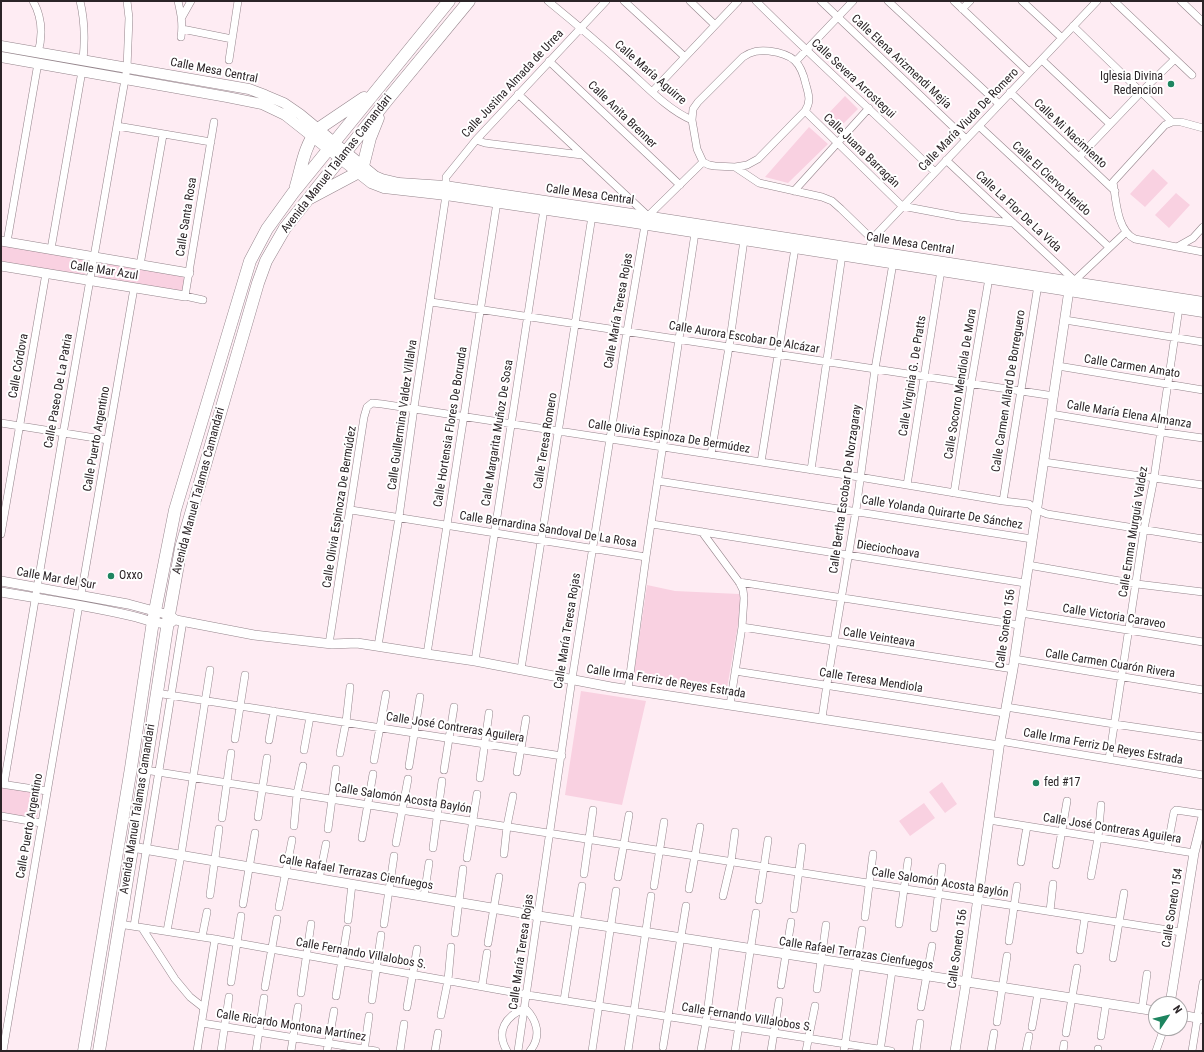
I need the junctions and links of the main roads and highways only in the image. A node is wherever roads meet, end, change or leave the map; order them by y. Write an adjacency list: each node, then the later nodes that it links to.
1 (449, 1): 5 (main road, Avenida Manuel Talamas Camandari)
2 (469, 1): 7 (main road, Avenida Manuel Talamas Camandari)
3 (1, 46): 6 (main road, Calle Mesa Central)
4 (1, 57): 6 (main road, Calle Mesa Central)
5 (376, 89): 8 (main road); 9 (main road, Avenida Manuel Talamas Camandari)
6 (264, 99): 8 (main road, Calle Mesa Central)
7 (388, 99): 10 (main road, Avenida Manuel Talamas Camandari); 11 (main road)
8 (315, 133): 9 (main road, Calle Mesa Central); 12 (main road)
9 (331, 146): 10 (main road, Calle Mesa Central); 12 (main road, Avenida Manuel Talamas Camandari)
10 (342, 155): 11 (main road, Calle Mesa Central); 14 (main road, Avenida Manuel Talamas Camandari)
11 (360, 170): 13 (main road, Calle Mesa Central); 14 (main road)
12 (294, 191): 20 (main road, Avenida Manuel Talamas Camandari)
13 (446, 191): 15 (main road, Calle Mesa Central); 15 (main road, Calle Mesa Central)
14 (306, 200): 21 (main road, Avenida Manuel Talamas Camandari)
15 (646, 221): 16 (main road, Calle Mesa Central); 16 (main road, Calle Mesa Central)
16 (868, 255): 17 (main road, Calle Mesa Central); 17 (main road, Calle Mesa Central)
17 (1073, 284): 18 (main road, Calle Mesa Central); 19 (main road, Calle Mesa Central)
18 (1203, 302)
19 (1203, 312)
20 (84, 1051)
21 (99, 1051)

